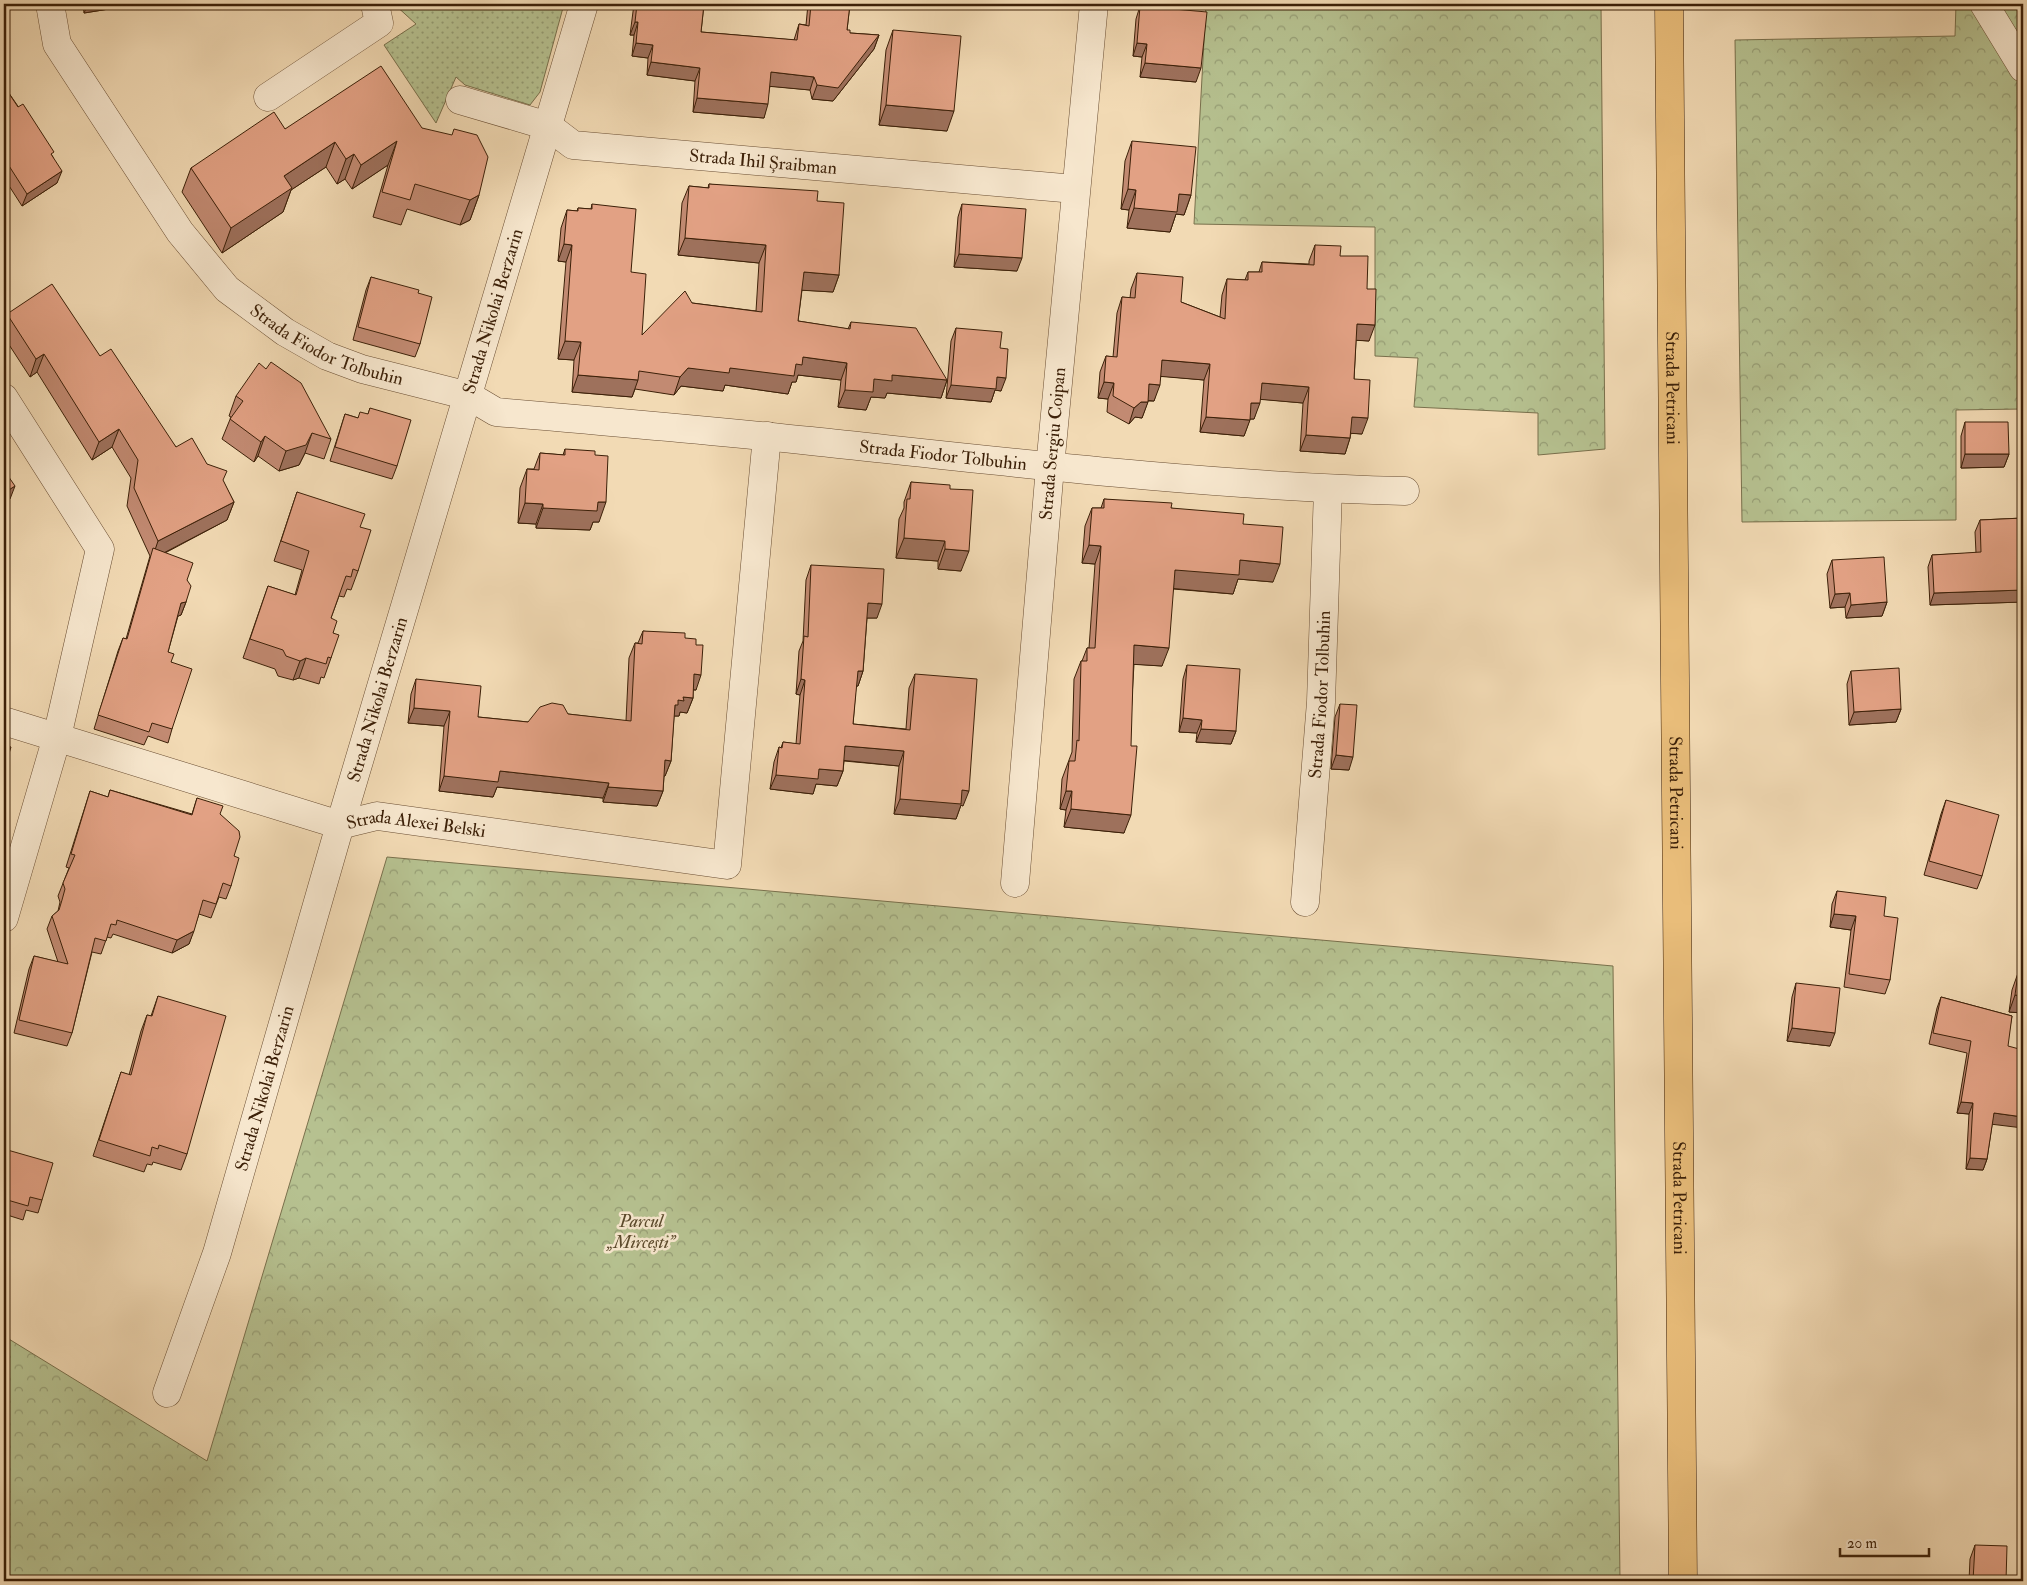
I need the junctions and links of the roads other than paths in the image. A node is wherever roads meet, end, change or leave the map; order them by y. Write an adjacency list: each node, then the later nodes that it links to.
1 (50, 4): 12 (street, Strada Fiodor Tolbuhin)
2 (375, 4): 8 (street)
3 (584, 4): 10 (street, Strada Nikolai Berzarin)
4 (1094, 4): 11 (street, Strada Sergiu Coipan)
5 (1669, 4): 25 (main road, Strada Petricani)
6 (1984, 4): 7 (street)
7 (2023, 68)
8 (268, 97)
9 (460, 100): 10 (street, Strada Ihil Șraibman)
10 (548, 126): 11 (street, Strada Ihil Șraibman); 12 (street, Strada Nikolai Berzarin)
11 (1075, 189): 15 (street, Strada Sergiu Coipan)
12 (469, 396): 14 (street, Strada Fiodor Tolbuhin); 20 (street, Strada Nikolai Berzarin)
13 (4, 398): 19 (street)
14 (767, 436): 15 (street, Strada Fiodor Tolbuhin); 20 (street, Strada Alexei Belski)
15 (1050, 467): 16 (street, Strada Fiodor Tolbuhin); 21 (street, Strada Sergiu Coipan)
16 (1328, 489): 17 (street, Strada Fiodor Tolbuhin); 22 (street, Strada Fiodor Tolbuhin)
17 (1405, 491)
18 (4, 721): 19 (street, Strada Alexei Belski)
19 (57, 737): 20 (street, Strada Alexei Belski); 23 (street)
20 (340, 825): 24 (street, Strada Nikolai Berzarin)
21 (1015, 883)
22 (1305, 902)
23 (4, 918)
24 (168, 1393)
25 (1683, 1581)

